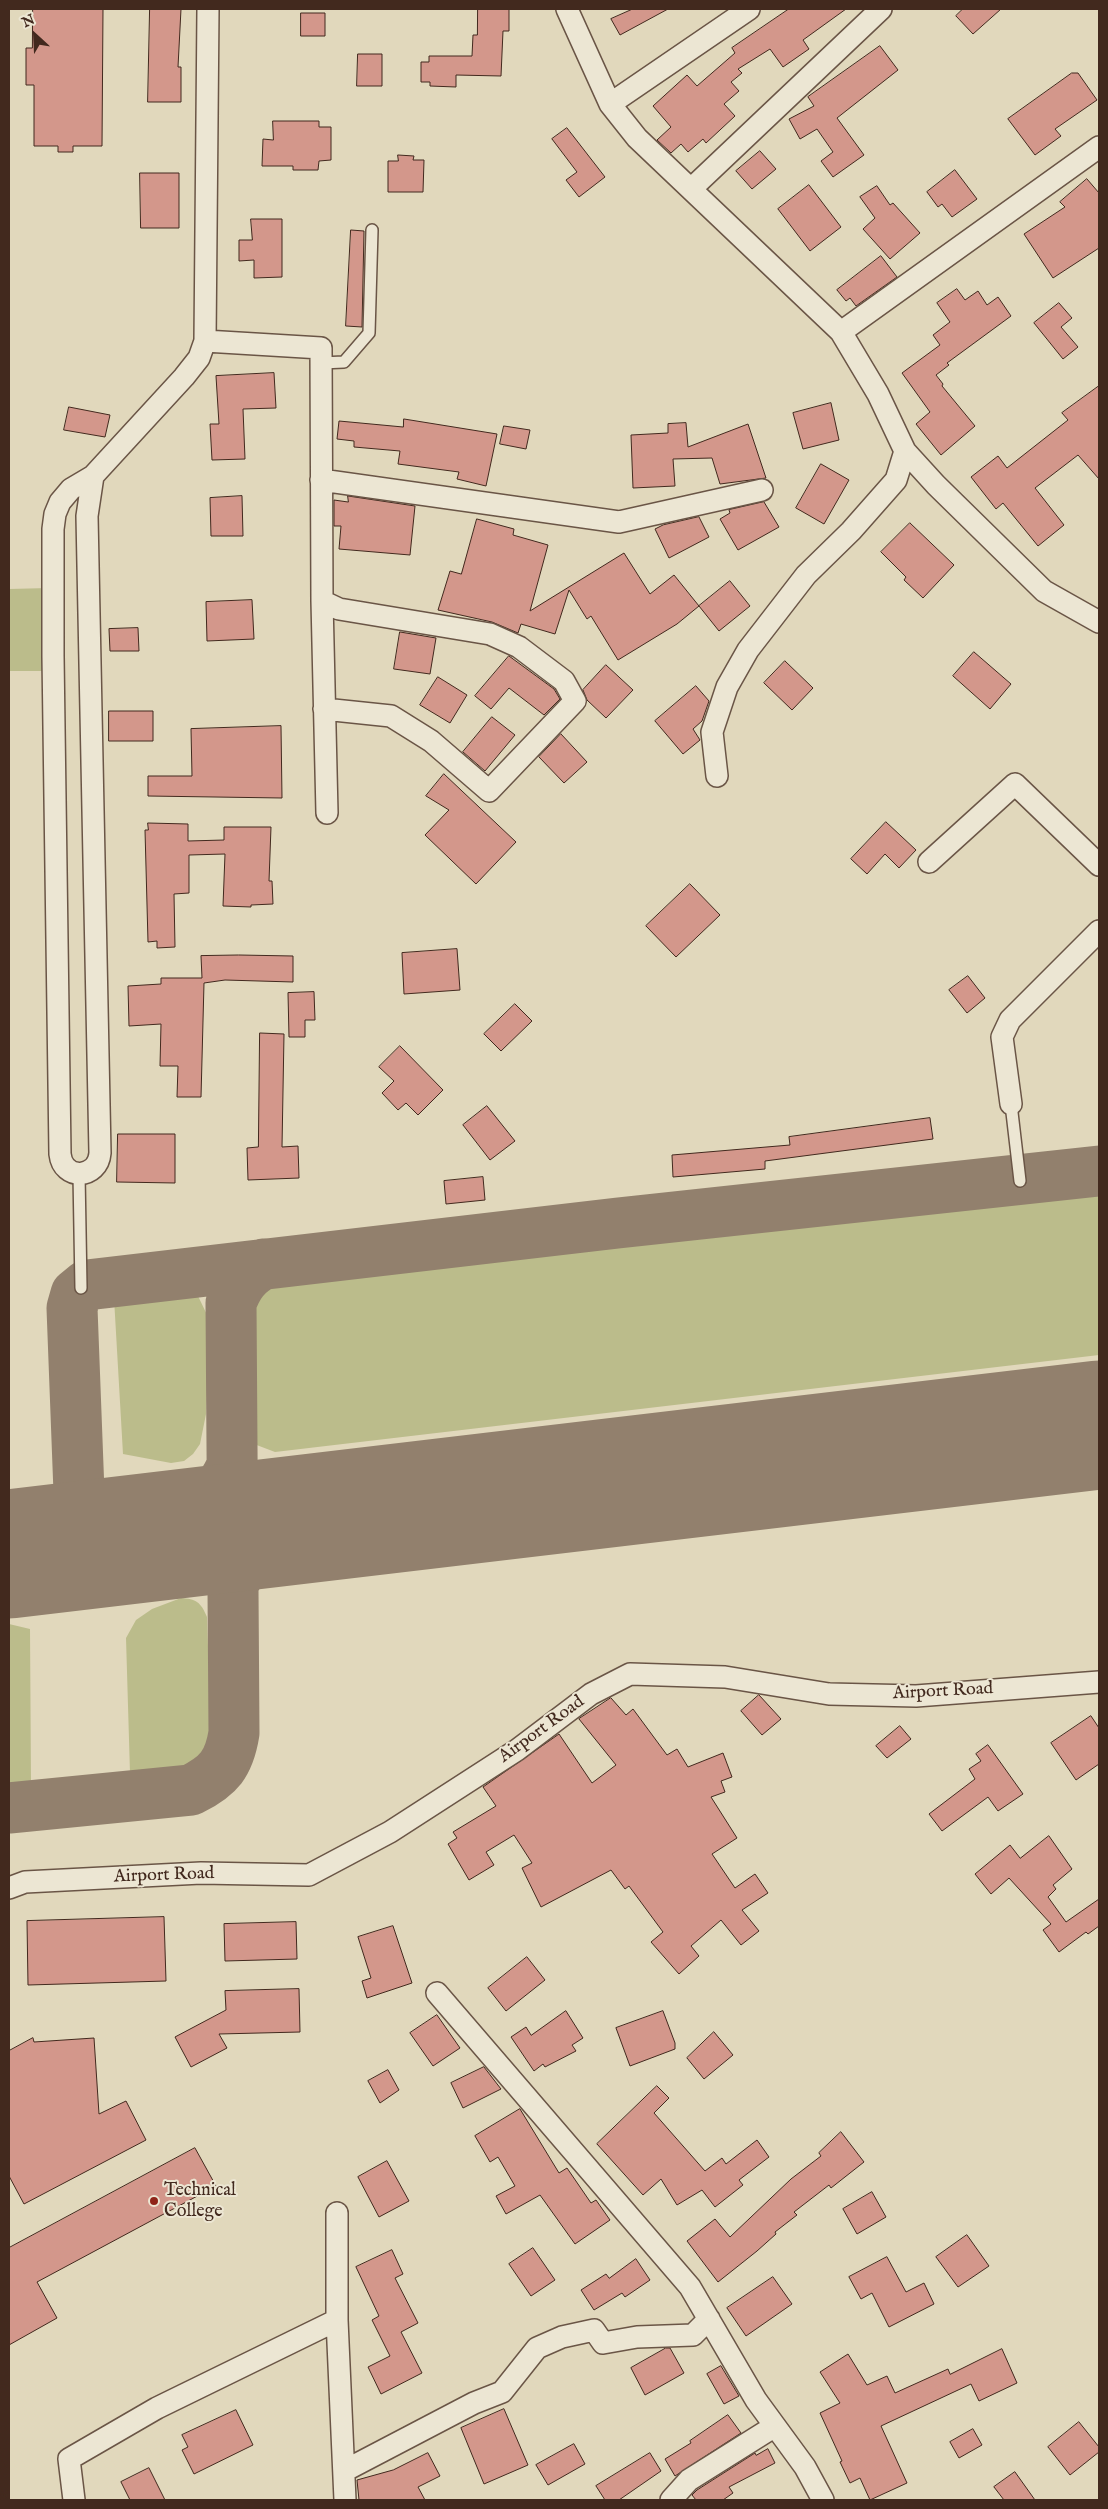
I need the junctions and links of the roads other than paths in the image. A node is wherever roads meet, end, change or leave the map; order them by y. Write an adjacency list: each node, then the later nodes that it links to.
1 (208, 9): 10 (street)
2 (567, 9): 5 (street)
3 (750, 9): 5 (street)
4 (881, 9): 7 (street)
5 (610, 104): 7 (street)
6 (1099, 147): 9 (street)
7 (691, 189): 9 (street)
8 (372, 230): 11 (lane)
9 (841, 332): 12 (street)
10 (205, 340): 11 (street); 13 (street)
11 (321, 363): 14 (street)
12 (905, 451): 17 (street); 19 (street)
13 (93, 476): 25 (street); 25 (street)
14 (320, 480): 15 (street); 16 (street)
15 (762, 490)
16 (322, 601): 18 (street); 18 (street)
17 (1099, 622)
18 (324, 709): 20 (street)
19 (717, 776)
20 (327, 813)
21 (930, 862): 22 (street)
22 (1099, 865)
23 (1099, 931): 24 (street)
24 (1011, 1104): 26 (lane)
25 (79, 1174): 27 (lane)
26 (1020, 1181)
27 (80, 1288)
28 (1099, 1682): 29 (street, Airport Road)
29 (9, 1888)
30 (436, 1994): 32 (street)
31 (337, 2213): 33 (street)
32 (709, 2319): 34 (street); 35 (street)
33 (338, 2320): 35 (street); 36 (street)
34 (775, 2426): 38 (street); 39 (street)
35 (344, 2471): 37 (street)
36 (74, 2500)
37 (345, 2500)
38 (671, 2500)
39 (823, 2500)

